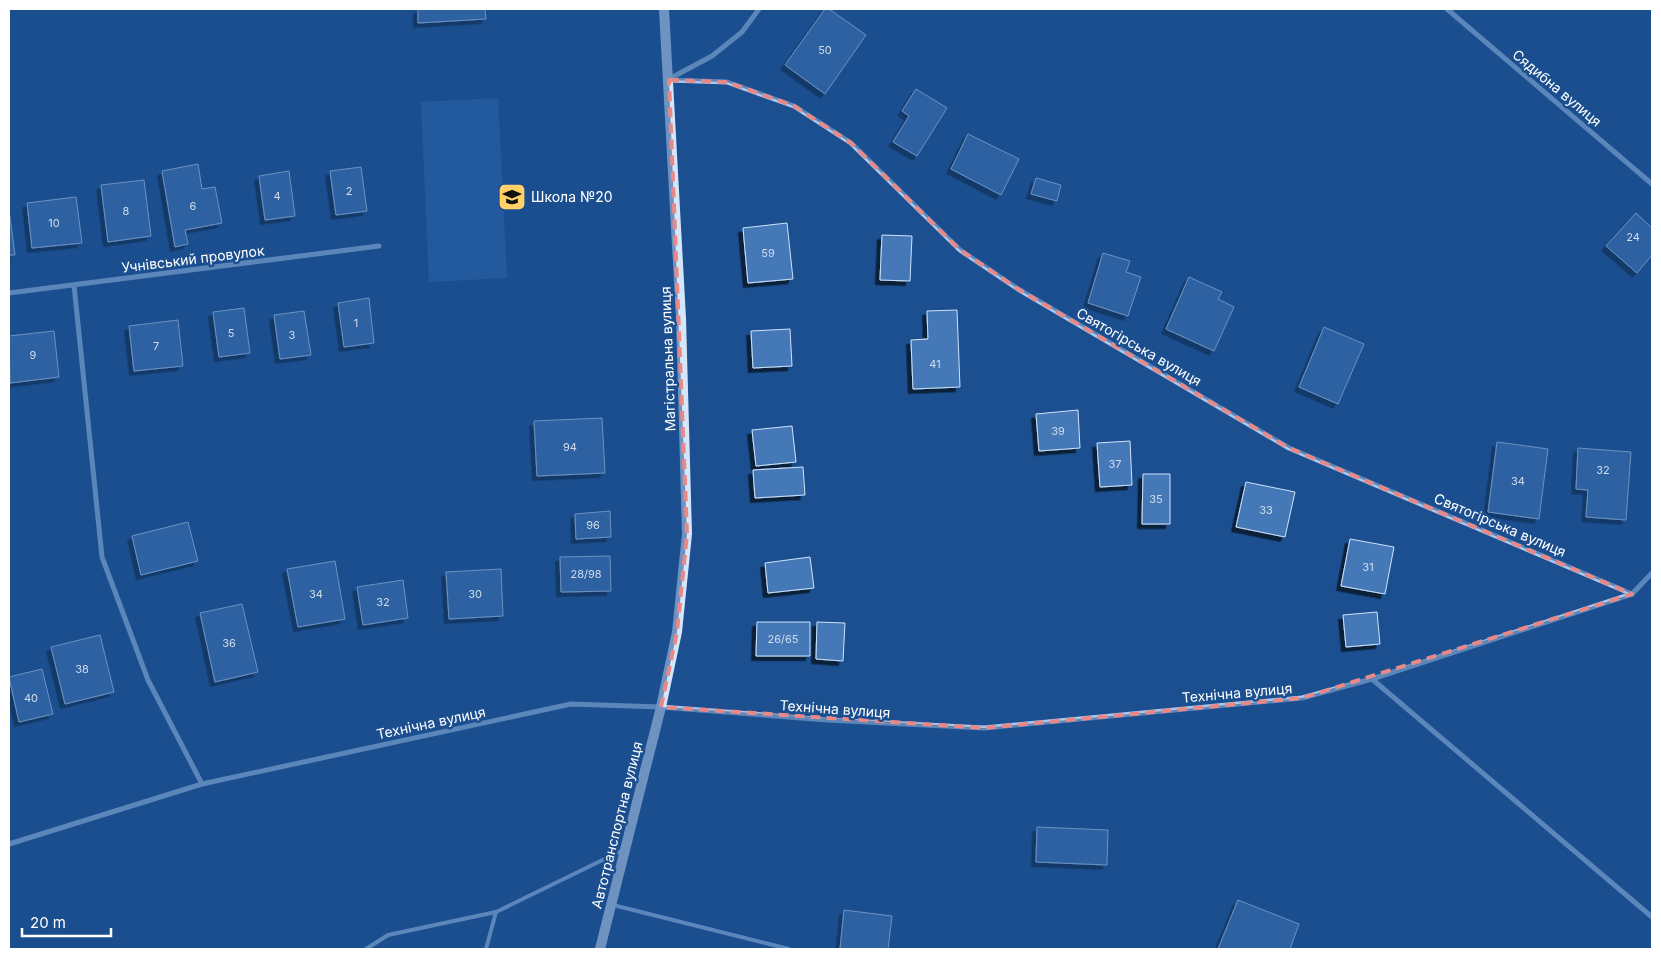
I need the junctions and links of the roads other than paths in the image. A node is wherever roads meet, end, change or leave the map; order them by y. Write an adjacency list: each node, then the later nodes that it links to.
1 (664, 9): 4 (main road, Магістральна вулиця)
2 (759, 9): 4 (street)
3 (1446, 9): 5 (street, Сядибна вулиця)
4 (668, 80): 10 (street, Святогірська вулиця); 12 (main road, Магістральна вулиця)
5 (1652, 184)
6 (379, 246): 7 (street, Учнівський провулок)
7 (74, 285): 8 (street, Учнівський провулок); 13 (street)
8 (9, 293)
9 (1652, 573): 10 (street, Технічна вулиця)
10 (1632, 594): 11 (street, Технічна вулиця)
11 (1372, 679): 12 (street, Технічна вулиця); 18 (street)
12 (661, 708): 13 (street, Технічна вулиця); 15 (main road, Автотранспортна вулиця)
13 (202, 784): 14 (street, Технічна вулиця)
14 (9, 844)
15 (624, 849): 16 (main road, Автотранспортна вулиця); 17 (lane)
16 (611, 905): 21 (main road, Автотранспортна вулиця); 22 (lane)
17 (496, 912): 19 (lane); 20 (lane)
18 (1652, 917)
19 (366, 949)
20 (486, 949)
21 (600, 949)
22 (789, 949)

